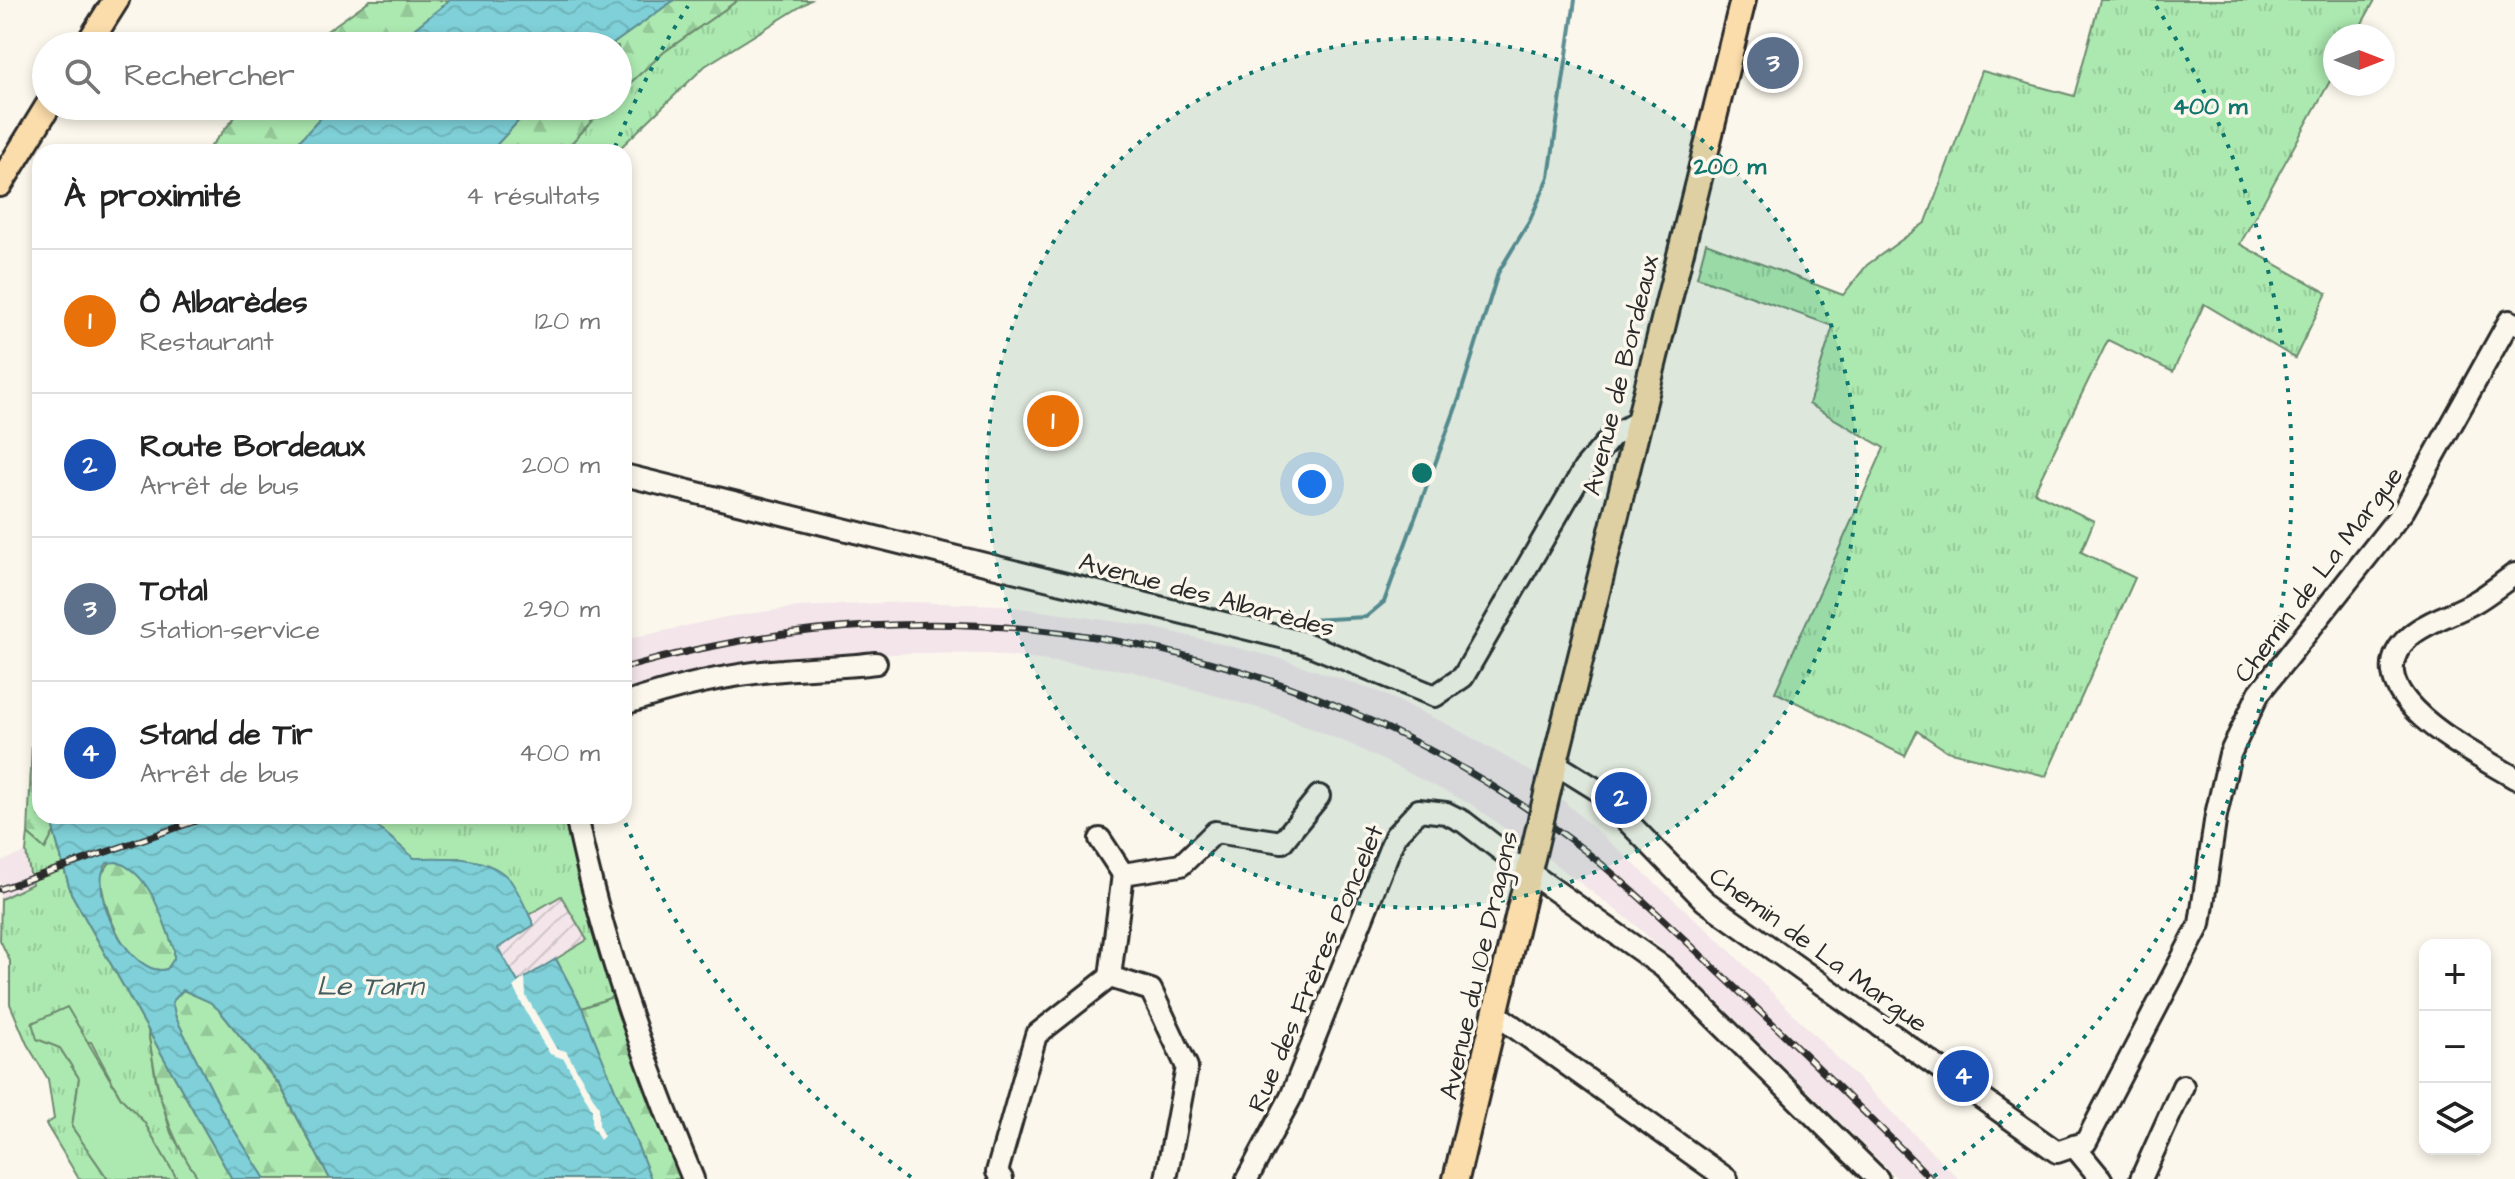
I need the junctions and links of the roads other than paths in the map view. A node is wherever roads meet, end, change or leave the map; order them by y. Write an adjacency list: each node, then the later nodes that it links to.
1 (116, 0): 3 (main road)
2 (1743, 0): 7 (main road, Avenue de Bordeaux)
3 (96, 32)
4 (39, 120): 5 (main road)
5 (0, 184)
6 (2515, 324): 22 (street, Chemin de La Margue)
7 (1637, 422): 8 (street, Avenue des Albarèdes); 12 (main road, Avenue de Bordeaux)
8 (632, 477)
9 (2515, 574): 13 (street)
10 (876, 663): 11 (street)
11 (632, 701)
12 (1554, 763): 17 (main road, Avenue du 10e Dragons, bridge); 22 (street, Chemin de La Margue)
13 (2515, 778)
14 (1319, 796): 18 (street)
15 (578, 824): 23 (street)
16 (1100, 839): 18 (street)
17 (1530, 865): 20 (main road, Avenue du 10e Dragons); 26 (street, Rue des Frères Poncelet); 29 (street)
18 (1123, 874): 19 (street)
19 (1110, 977): 24 (street); 25 (street)
20 (1496, 1014): 27 (main road, Avenue du 10e Dragons); 28 (street)
21 (2183, 1086): 31 (street)
22 (2074, 1146): 30 (street)
23 (693, 1179)
24 (1002, 1179)
25 (1166, 1179)
26 (1247, 1179)
27 (1456, 1179)
28 (1727, 1179)
29 (1878, 1179)
30 (2101, 1179)
31 (2141, 1179)

